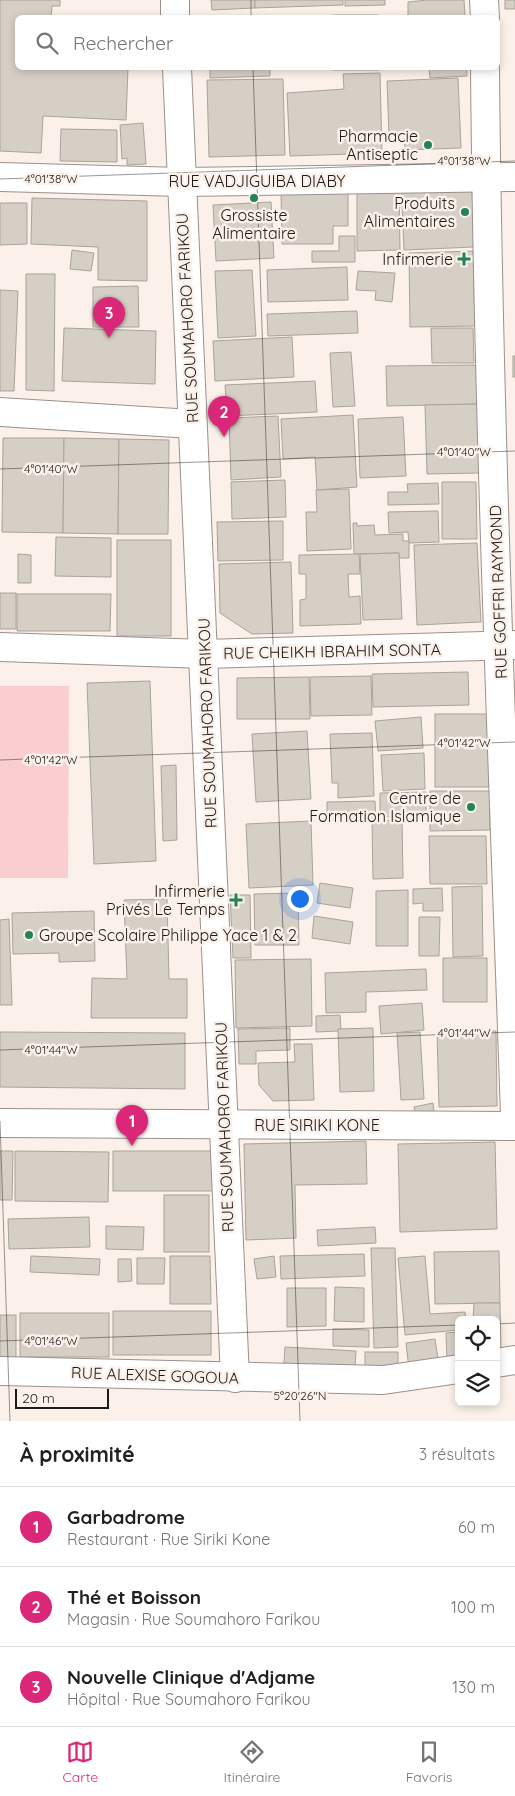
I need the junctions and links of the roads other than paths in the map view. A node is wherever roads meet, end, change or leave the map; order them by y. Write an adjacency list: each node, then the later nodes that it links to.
1 (175, 0): 3 (street)
2 (484, 0): 4 (street)
3 (175, 15)
4 (485, 15)
5 (177, 70): 10 (street, RUE SOUMAHORO FARIKOU)
6 (485, 70): 9 (street, RUE GOFFRI RAYMOND)
7 (0, 177): 10 (street, RUE VADJIGUIBA DIABY)
8 (515, 177): 9 (street, RUE VADJIGUIBA DIABY)
9 (486, 178): 10 (street, RUE VADJIGUIBA DIABY); 13 (street, RUE GOFFRI RAYMOND)
10 (181, 182): 12 (street, RUE SOUMAHORO FARIKOU)
11 (0, 412): 12 (street)
12 (192, 424): 15 (street, RUE SOUMAHORO FARIKOU)
13 (507, 646): 15 (street, RUE CHEIKH IBRAHIM SONTA); 16 (street, RUE GOFFRI RAYMOND)
14 (0, 647): 15 (street, RUE CHEIKH IBRAHIM SONTA)
15 (204, 654): 18 (street, RUE SOUMAHORO FARIKOU)
16 (515, 1115)
17 (0, 1123): 18 (street, RUE SIRIKI KONE)
18 (223, 1125): 19 (street, RUE SIRIKI KONE); 24 (street, RUE SOUMAHORO FARIKOU)
19 (515, 1126)
20 (515, 1360): 21 (street)
21 (500, 1362)
22 (455, 1369): 24 (street, RUE ALEXISE GOGOUA)
23 (0, 1371): 24 (street, RUE ALEXISE GOGOUA)
24 (235, 1378)

